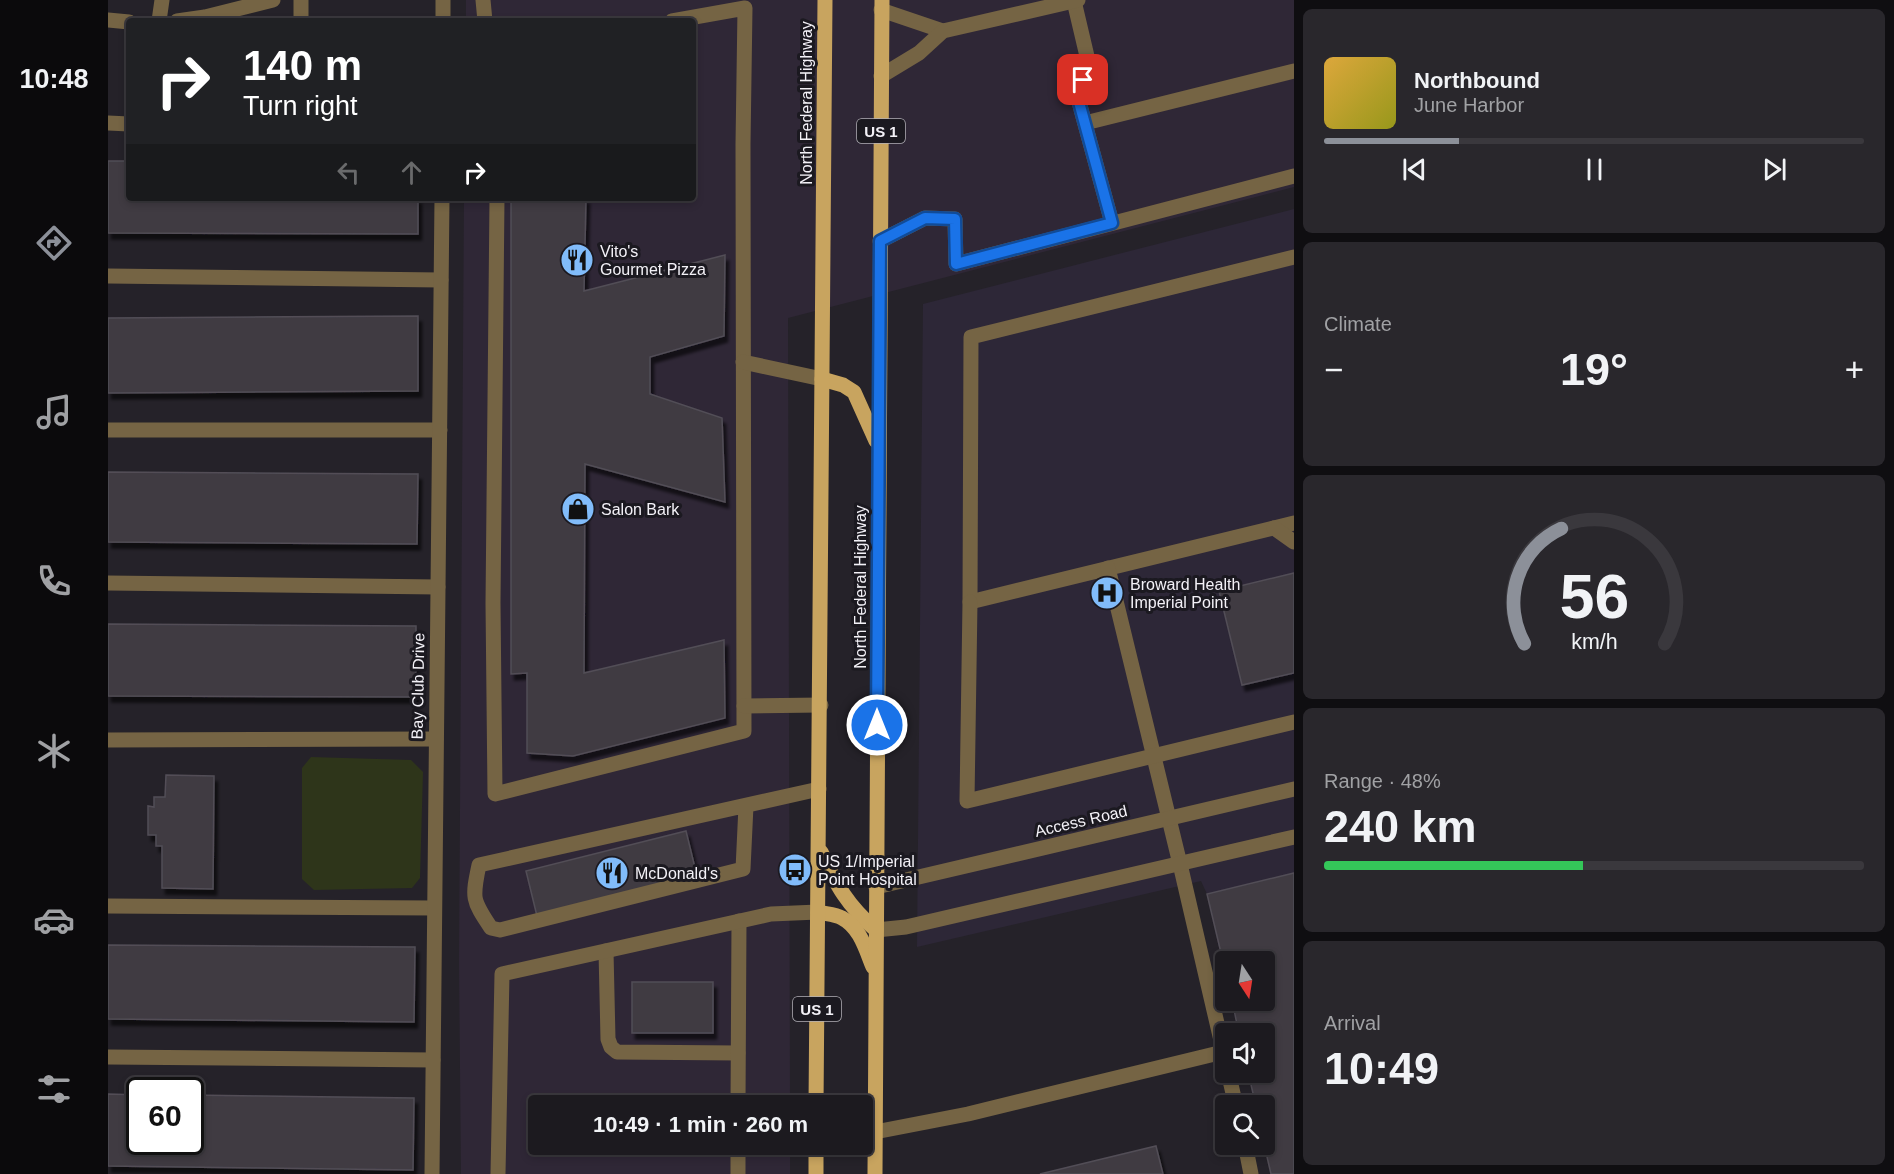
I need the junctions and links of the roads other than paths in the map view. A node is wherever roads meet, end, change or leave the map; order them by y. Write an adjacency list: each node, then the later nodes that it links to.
1 (162, 0): 9 (street)
2 (273, 0): 10 (street)
3 (301, 0): 11 (street)
4 (443, 0): 12 (street)
5 (483, 0): 13 (street)
6 (825, 0): 32 (main road, North Federal Highway / US 1)
7 (1076, 0): 17 (street); 21 (street)
8 (882, 5): 17 (street); 19 (main road, North Federal Highway / US 1)
9 (159, 18)
10 (198, 18)
11 (301, 18)
12 (443, 18)
13 (485, 18)
14 (689, 18): 31 (street)
15 (108, 20): 16 (street)
16 (126, 22)
17 (943, 31): 19 (street)
18 (1294, 71): 21 (street)
19 (881, 76): 27 (main road, North Federal Highway / US 1)
20 (108, 123): 22 (street)
21 (1085, 123): 26 (street)
22 (126, 124)
23 (1294, 176): 26 (street)
24 (442, 201): 30 (street, Bay Club Drive)
25 (497, 201): 44 (street)
26 (1112, 223): 27 (street)
27 (880, 241): 35 (main road, North Federal Highway / US 1)
28 (1294, 257): 42 (street)
29 (108, 276): 30 (street)
30 (441, 280): 34 (street, Bay Club Drive)
31 (743, 362): 32 (street); 44 (street)
32 (822, 380): 35 (main road); 43 (main road, North Federal Highway / US 1)
33 (108, 430): 34 (street)
34 (440, 430): 41 (street, Bay Club Drive)
35 (879, 446): 56 (main road, North Federal Highway / US 1)
36 (1294, 523): 37 (street)
37 (1274, 528): 38 (street); 39 (street)
38 (1294, 542)
39 (1108, 568): 42 (street); 48 (street)
40 (108, 583): 41 (street)
41 (438, 586): 46 (street, Bay Club Drive)
42 (969, 602): 48 (street)
43 (820, 705): 44 (street); 49 (main road, North Federal Highway / US 1)
44 (744, 706)
45 (1294, 722): 48 (street)
46 (436, 739): 47 (street); 58 (street, Bay Club Drive)
47 (108, 740)
48 (1154, 757): 52 (street)
49 (819, 789): 51 (street); 54 (main road, North Federal Highway / US 1)
50 (1294, 789): 52 (street, Access Road)
51 (746, 806): 51 (street)
52 (1168, 819): 55 (street); 56 (street, Access Road)
53 (1294, 837): 55 (street)
54 (819, 846): 59 (main road, North Federal Highway / US 1); 61 (main road)
55 (1180, 864): 61 (street); 64 (street)
56 (876, 887): 61 (main road, North Federal Highway / US 1)
57 (108, 906): 58 (street)
58 (434, 908): 68 (street, Bay Club Drive)
59 (818, 912): 60 (street); 63 (main road); 70 (main road, North Federal Highway / US 1)
60 (739, 921): 62 (street); 65 (street)
61 (876, 930): 63 (main road, North Federal Highway / US 1)
62 (606, 951): 65 (street); 76 (street)
63 (875, 973): 71 (main road, North Federal Highway / US 1)
64 (1216, 1023)
65 (738, 1053): 69 (street)
66 (108, 1057): 68 (street)
67 (1215, 1059): 71 (street)
68 (433, 1060): 75 (street, Bay Club Drive)
69 (738, 1095)
70 (816, 1095)
71 (875, 1132): 79 (main road, North Federal Highway / US 1)
72 (738, 1155): 77 (street)
73 (816, 1155): 78 (main road)
74 (1247, 1155): 80 (street)
75 (432, 1174)
76 (498, 1174)
77 (738, 1174)
78 (816, 1174)
79 (875, 1174)
80 (1251, 1174)

